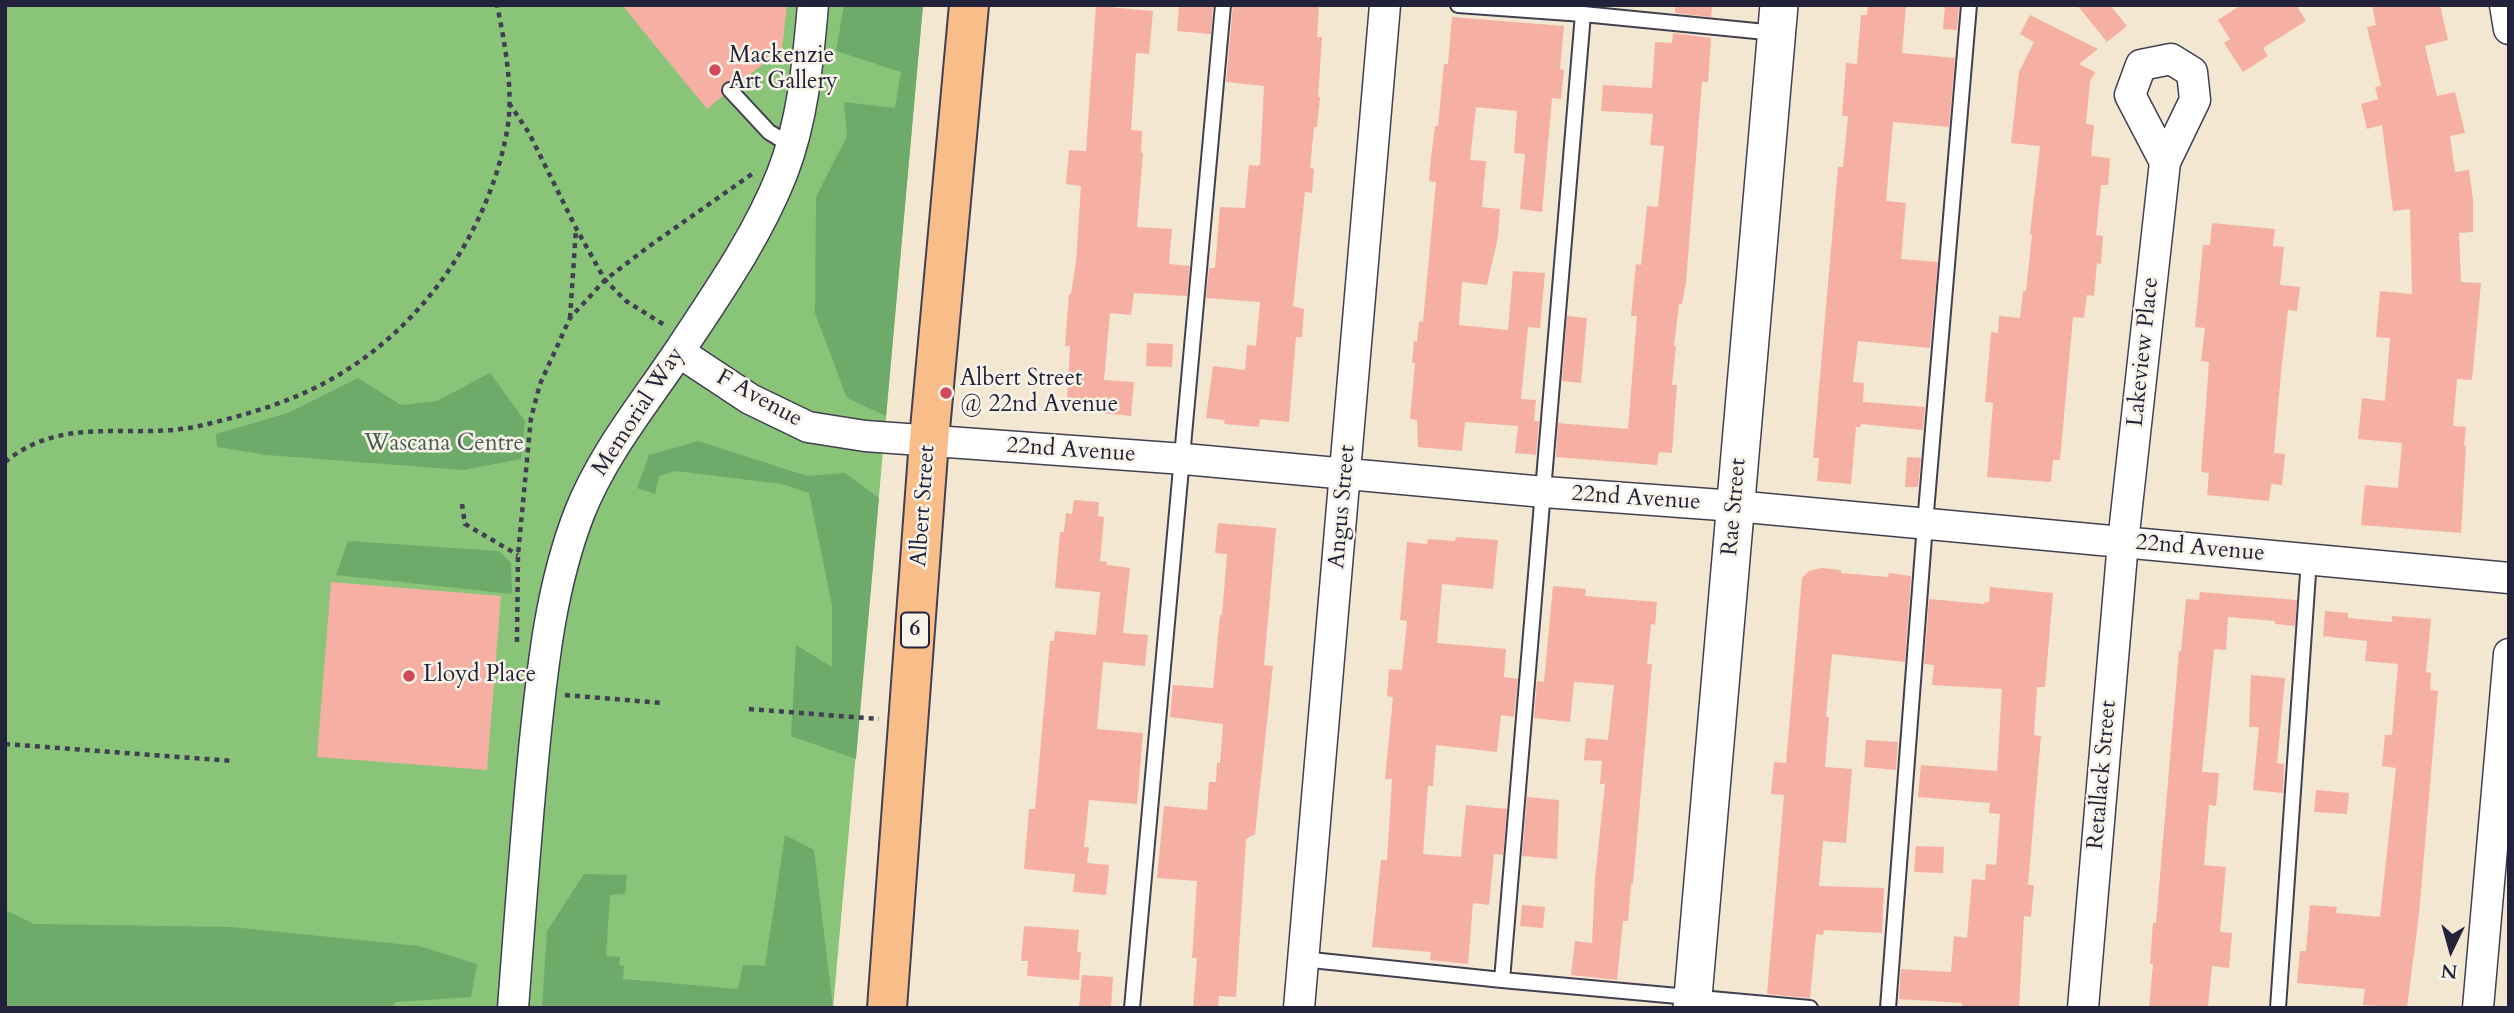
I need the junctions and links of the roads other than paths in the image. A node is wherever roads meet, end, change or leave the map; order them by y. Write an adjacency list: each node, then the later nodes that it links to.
1 (813, 5): 12 (street, Memorial Way)
2 (969, 5): 15 (main road, Albert Street / 6)
3 (1223, 5): 16 (lane)
4 (1385, 5): 17 (street, Angus Street)
5 (1458, 5): 8 (lane)
6 (1969, 5): 20 (lane)
7 (2505, 5): 10 (street)
8 (1583, 14): 9 (lane); 18 (lane)
9 (1778, 19): 19 (street, Rae Street)
10 (2509, 29)
11 (730, 90): 12 (lane)
12 (790, 145): 14 (street, Memorial Way)
13 (2165, 162): 21 (street, Lakeview Place)
14 (683, 345): 15 (street, F Avenue); 28 (street, Memorial Way)
15 (929, 440): 16 (street, 22nd Avenue); 29 (main road, Albert Street / 6)
16 (1184, 459): 17 (street, 22nd Avenue); 30 (lane)
17 (1346, 474): 18 (street, 22nd Avenue); 25 (street, Angus Street)
18 (1544, 492): 19 (street, 22nd Avenue); 26 (lane)
19 (1735, 506): 20 (street, 22nd Avenue); 27 (street, Rae Street)
20 (1925, 524): 21 (street, 22nd Avenue); 33 (lane)
21 (2123, 542): 22 (street, 22nd Avenue); 34 (street, Retallack Street)
22 (2309, 559): 23 (street, 22nd Avenue); 35 (lane)
23 (2509, 578)
24 (2509, 654): 36 (street)
25 (1302, 959): 26 (lane); 31 (street, Angus Street)
26 (1502, 980): 27 (lane)
27 (1693, 1002): 32 (lane)
28 (513, 1008)
29 (887, 1008)
30 (1132, 1008)
31 (1298, 1008)
32 (1810, 1008)
33 (1888, 1008)
34 (2083, 1008)
35 (2278, 1008)
36 (2478, 1008)

